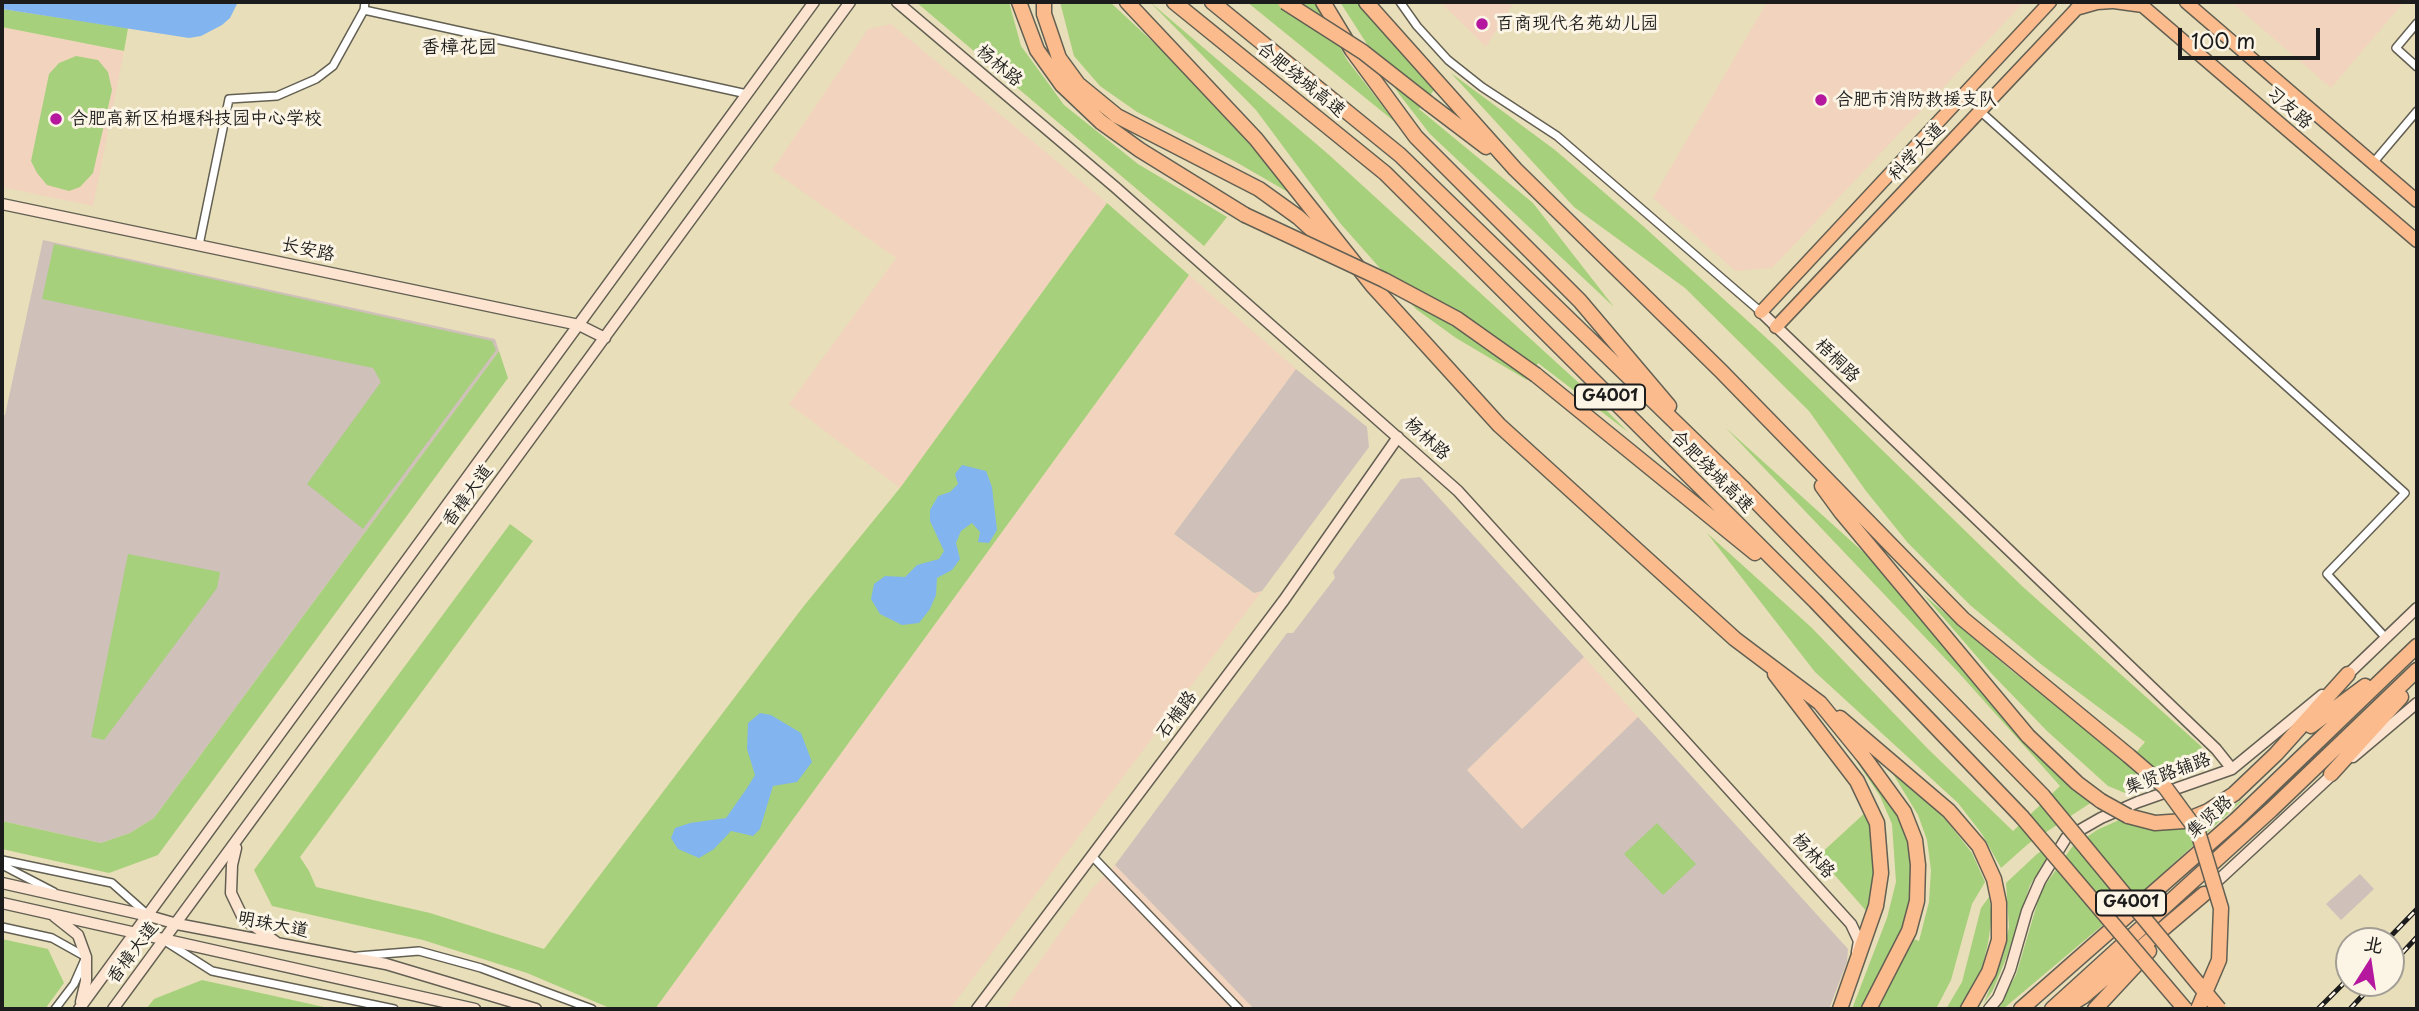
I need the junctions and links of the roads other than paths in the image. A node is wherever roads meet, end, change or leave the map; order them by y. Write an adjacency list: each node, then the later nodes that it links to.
1 (814, 2): 21 (street, 香樟大道)
2 (850, 2): 34 (street, 香樟大道)
3 (897, 2): 35 (street, 杨林路)
4 (1019, 2): 38 (highway, bridge)
5 (1044, 2): 30 (highway)
6 (1127, 2): 30 (highway)
7 (1174, 2): 38 (highway, 合肥绕城高速 / G4001)
8 (1212, 2): 37 (highway, 合肥绕城高速 / G4001)
9 (1285, 2): 25 (highway, bridge)
10 (1323, 2): 37 (highway)
11 (1366, 2): 25 (highway)
12 (1400, 2): 31 (street, 梧桐路)
13 (2050, 2): 31 (main road, 科学大道)
14 (2113, 2): 16 (main road); 17 (main road)
15 (2186, 2): 24 (main road, 习友路)
16 (2140, 4): 28 (main road, 习友路)
17 (2079, 5): 22 (main road, 科学大道)
18 (364, 6): 21 (street); 29 (street)
19 (2417, 23): 20 (street)
20 (2417, 67)
21 (747, 94): 32 (street, 香樟大道)
22 (1980, 111): 33 (main road, 科学大道); 40 (street)
23 (2417, 111): 24 (street)
24 (2373, 163): 26 (main road, 习友路)
25 (1515, 169): 36 (highway)
26 (2417, 201)
27 (2, 204): 29 (street, 长安路)
28 (2417, 241)
29 (199, 245): 32 (street, 长安路)
30 (1372, 285): 43 (highway)
31 (1760, 312): 33 (street, 梧桐路)
32 (579, 325): 34 (street, 长安路); 60 (street, 香樟大道)
33 (1776, 327): 50 (street, 梧桐路)
34 (605, 338): 52 (street, 香樟大道)
35 (1398, 437): 53 (street, 石楠路); 68 (street, 杨林路)
36 (1801, 455): 49 (highway, bridge); 87 (highway, bridge)
37 (1722, 469): 88 (highway, 合肥绕城高速 / G4001, bridge)
38 (1815, 601): 86 (highway, 合肥绕城高速 / G4001, bridge)
39 (2417, 608): 40 (street, 集贤路辅路)
40 (2385, 637): 45 (street, 集贤路辅路)
41 (2417, 646): 42 (highway, 集贤路)
42 (2406, 657): 49 (highway); 82 (highway, 集贤路)
43 (1763, 659): 47 (highway); 68 (highway)
44 (2417, 670): 83 (highway, 集贤路)
45 (2348, 674): 49 (highway); 50 (street, 集贤路辅路)
46 (2417, 676): 51 (highway)
47 (1820, 703): 79 (highway); 80 (highway)
48 (2417, 703): 51 (street)
49 (2276, 754)
50 (2232, 769): 81 (street, 集贤路辅路)
51 (2332, 774): 56 (street)
52 (238, 841): 61 (street, 香樟大道); 65 (street)
53 (1093, 857): 76 (street, 石楠路); 77 (street)
54 (2, 862): 57 (street); 60 (street)
55 (2, 883): 57 (street, 明珠大道)
56 (2204, 894): 84 (highway); 85 (highway)
57 (64, 897): 60 (street, 明珠大道)
58 (2, 903): 59 (street)
59 (52, 914): 63 (street); 66 (street)
60 (149, 916): 61 (street, 明珠大道); 63 (street, 香樟大道)
61 (177, 924): 64 (street, 香樟大道); 65 (street, 明珠大道)
62 (2, 927): 66 (street)
63 (136, 933): 64 (street); 70 (street, 香樟大道)
64 (164, 941): 71 (street, 香樟大道); 72 (street); 73 (street)
65 (278, 943): 67 (street, 明珠大道)
66 (86, 957): 69 (street); 70 (street)
67 (347, 957): 74 (street, 明珠大道); 75 (street)
68 (1856, 966): 78 (highway)
69 (55, 1009)
70 (79, 1009)
71 (113, 1009)
72 (394, 1009)
73 (475, 1009)
74 (536, 1009)
75 (592, 1009)
76 (976, 1009)
77 (1239, 1009)
78 (1840, 1009)
79 (1869, 1009)
80 (1968, 1009)
81 (1989, 1009)
82 (2021, 1009)
83 (2052, 1009)
84 (2063, 1009)
85 (2095, 1009)
86 (2185, 1009)
87 (2198, 1009)
88 (2219, 1009)

